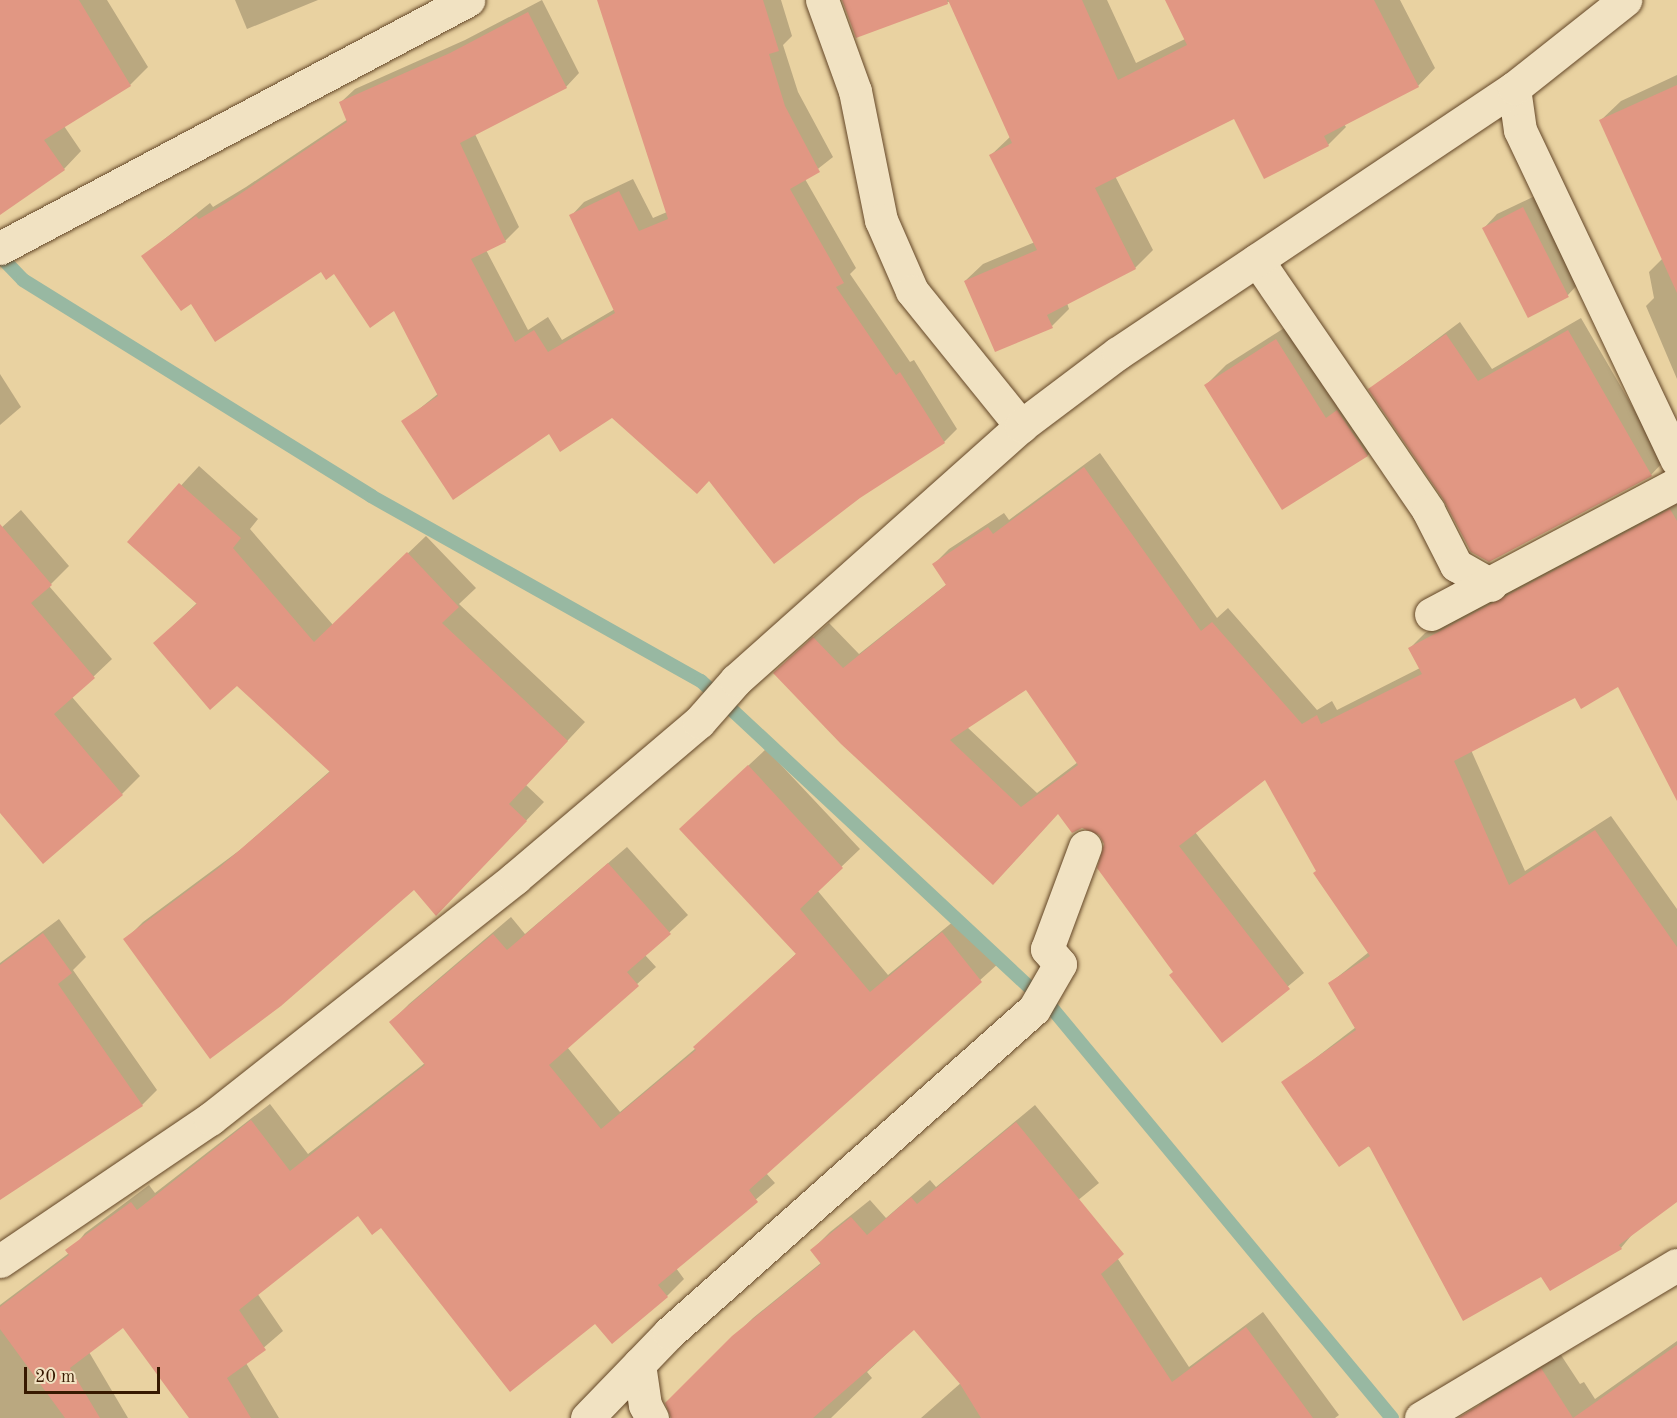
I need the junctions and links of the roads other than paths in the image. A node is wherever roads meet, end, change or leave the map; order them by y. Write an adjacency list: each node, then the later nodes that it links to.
1 (468, 0): 5 (street)
2 (822, 0): 7 (street)
3 (1625, 0): 4 (street)
4 (1514, 88): 6 (street); 8 (street)
5 (4, 246)
6 (1257, 260): 7 (street); 10 (street)
7 (1021, 426): 13 (street)
8 (1677, 460)
9 (1677, 484): 10 (street)
10 (1491, 585): 11 (street)
11 (1431, 614)
12 (1085, 847): 15 (street)
13 (0, 1262)
14 (1677, 1265): 18 (street)
15 (639, 1364): 16 (street); 17 (street)
16 (587, 1418)
17 (652, 1418)
18 (1422, 1418)

